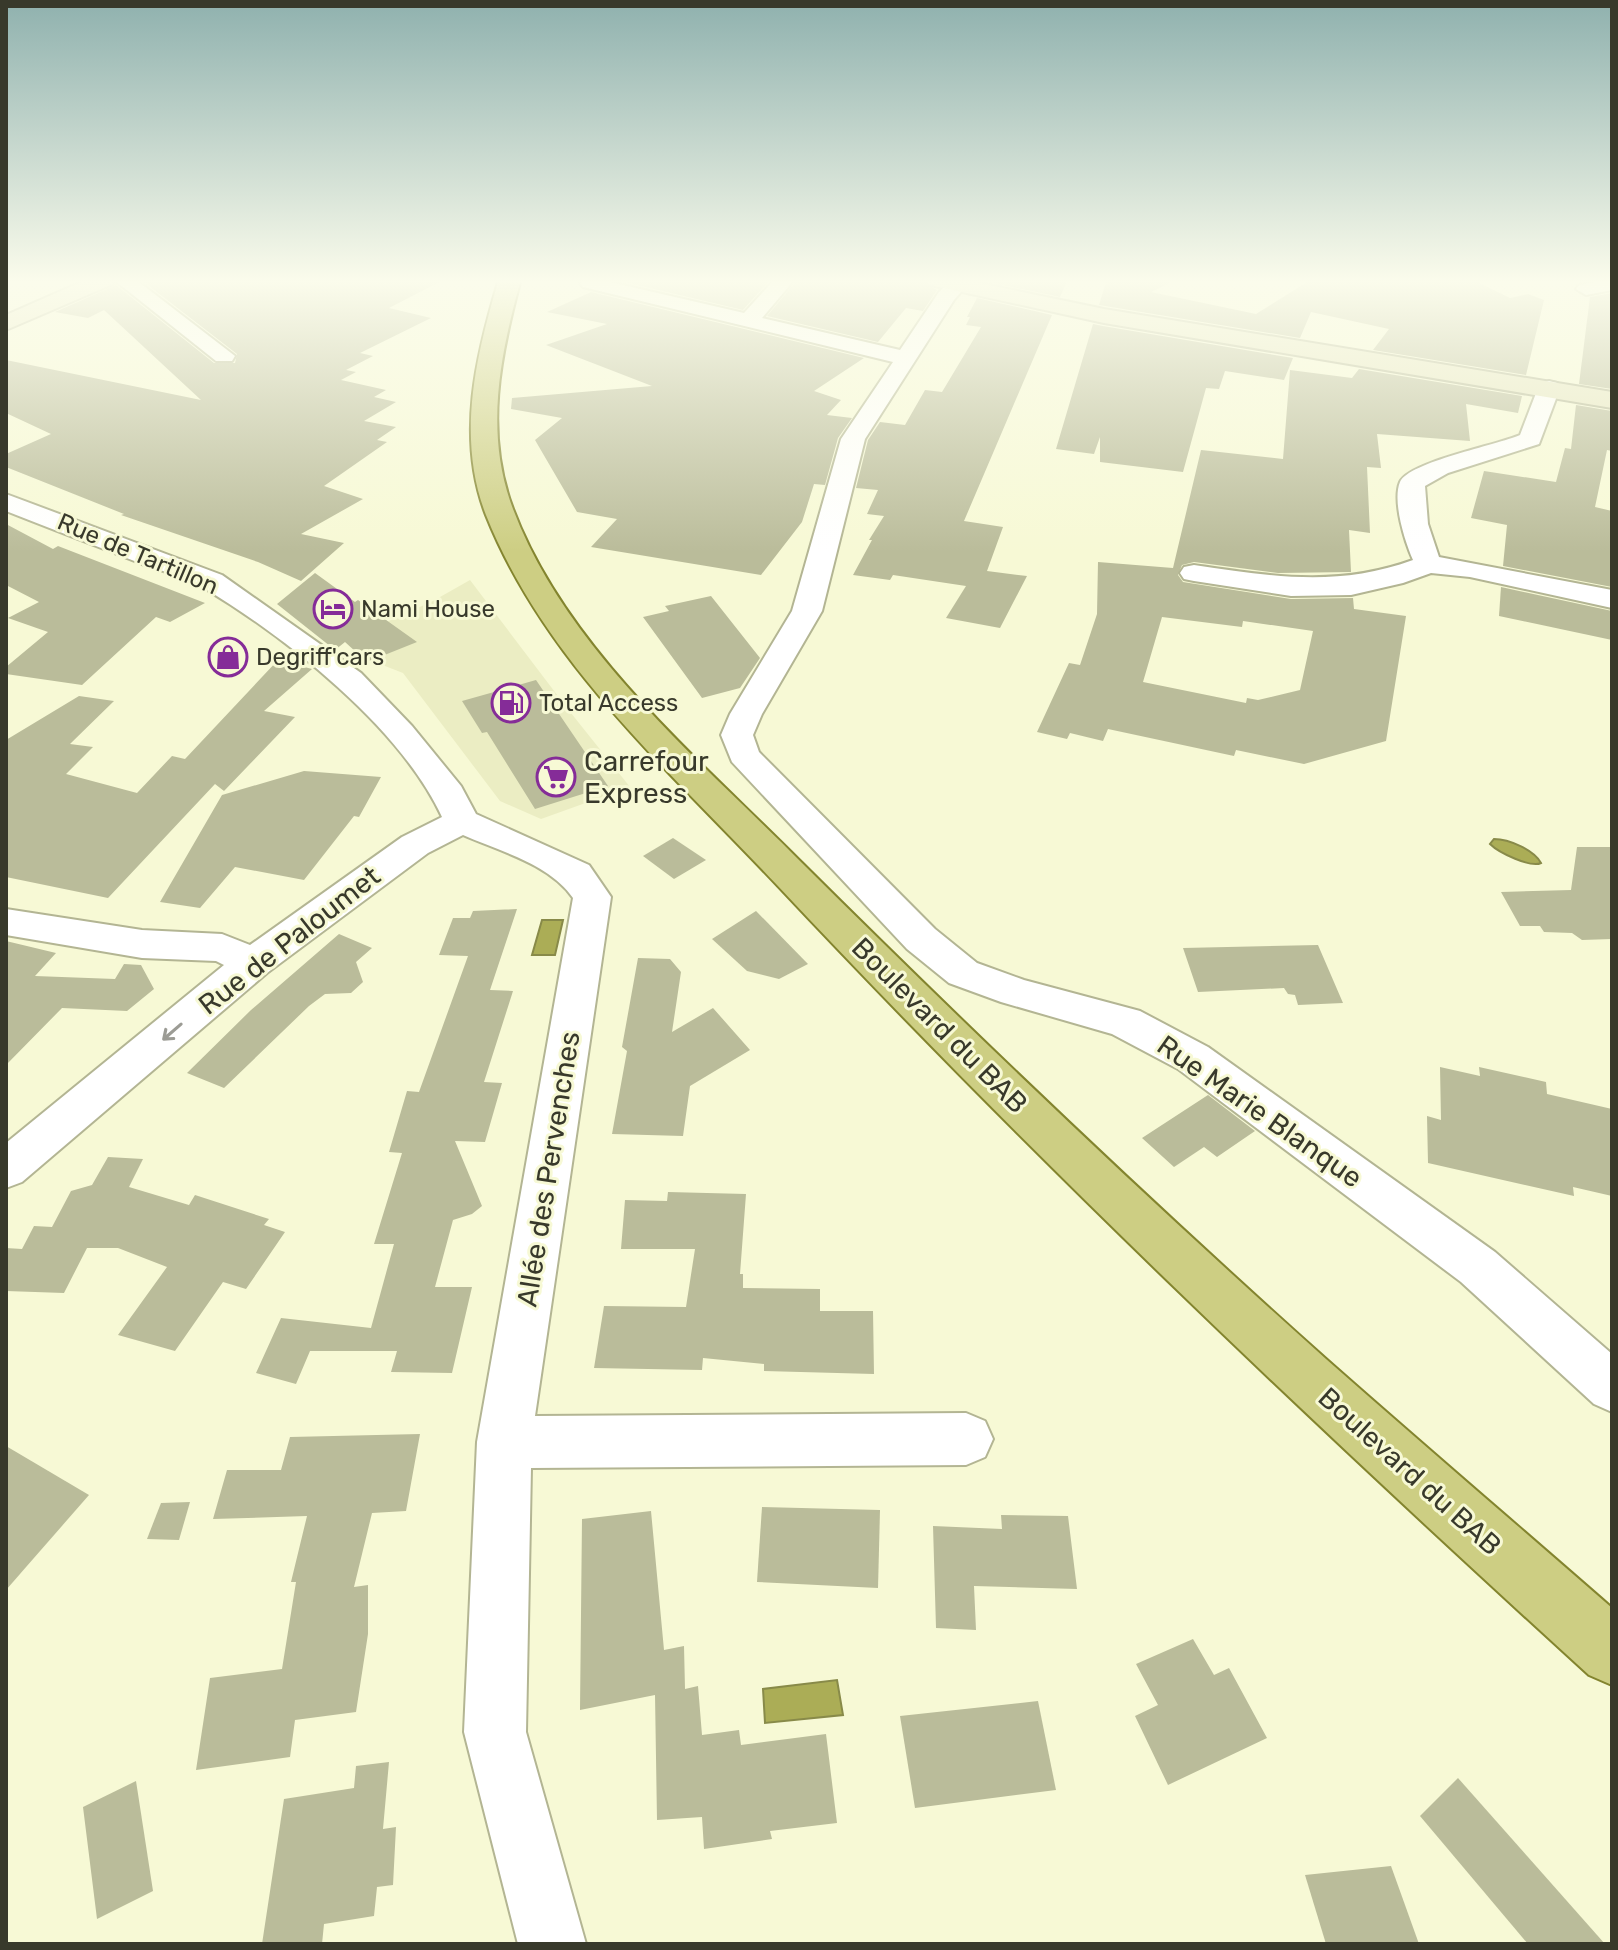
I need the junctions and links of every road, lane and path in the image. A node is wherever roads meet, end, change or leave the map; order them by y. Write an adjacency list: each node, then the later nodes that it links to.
1 (488, 370): 17 (main road, Boulevard du BAB)
2 (897, 370): 14 (street, Rue Marie Blanque)
3 (1438, 370): 4 (main road)
4 (1549, 388): 5 (main road); 7 (street)
5 (1612, 400)
6 (6, 502): 10 (street, Rue de Tartillon)
7 (1428, 564): 8 (street); 9 (street)
8 (1194, 573)
9 (1612, 599)
10 (462, 821): 12 (street, Rue de Paloumet); 16 (street, Allée des Pervenches)
11 (6, 922): 12 (street)
12 (253, 963): 13 (street, Rue de Paloumet, one-way to 13)
13 (6, 1169)
14 (1612, 1387)
15 (966, 1439): 16 (street)
16 (504, 1442): 18 (street, Allée des Pervenches)
17 (1612, 1652)
18 (552, 1944)

